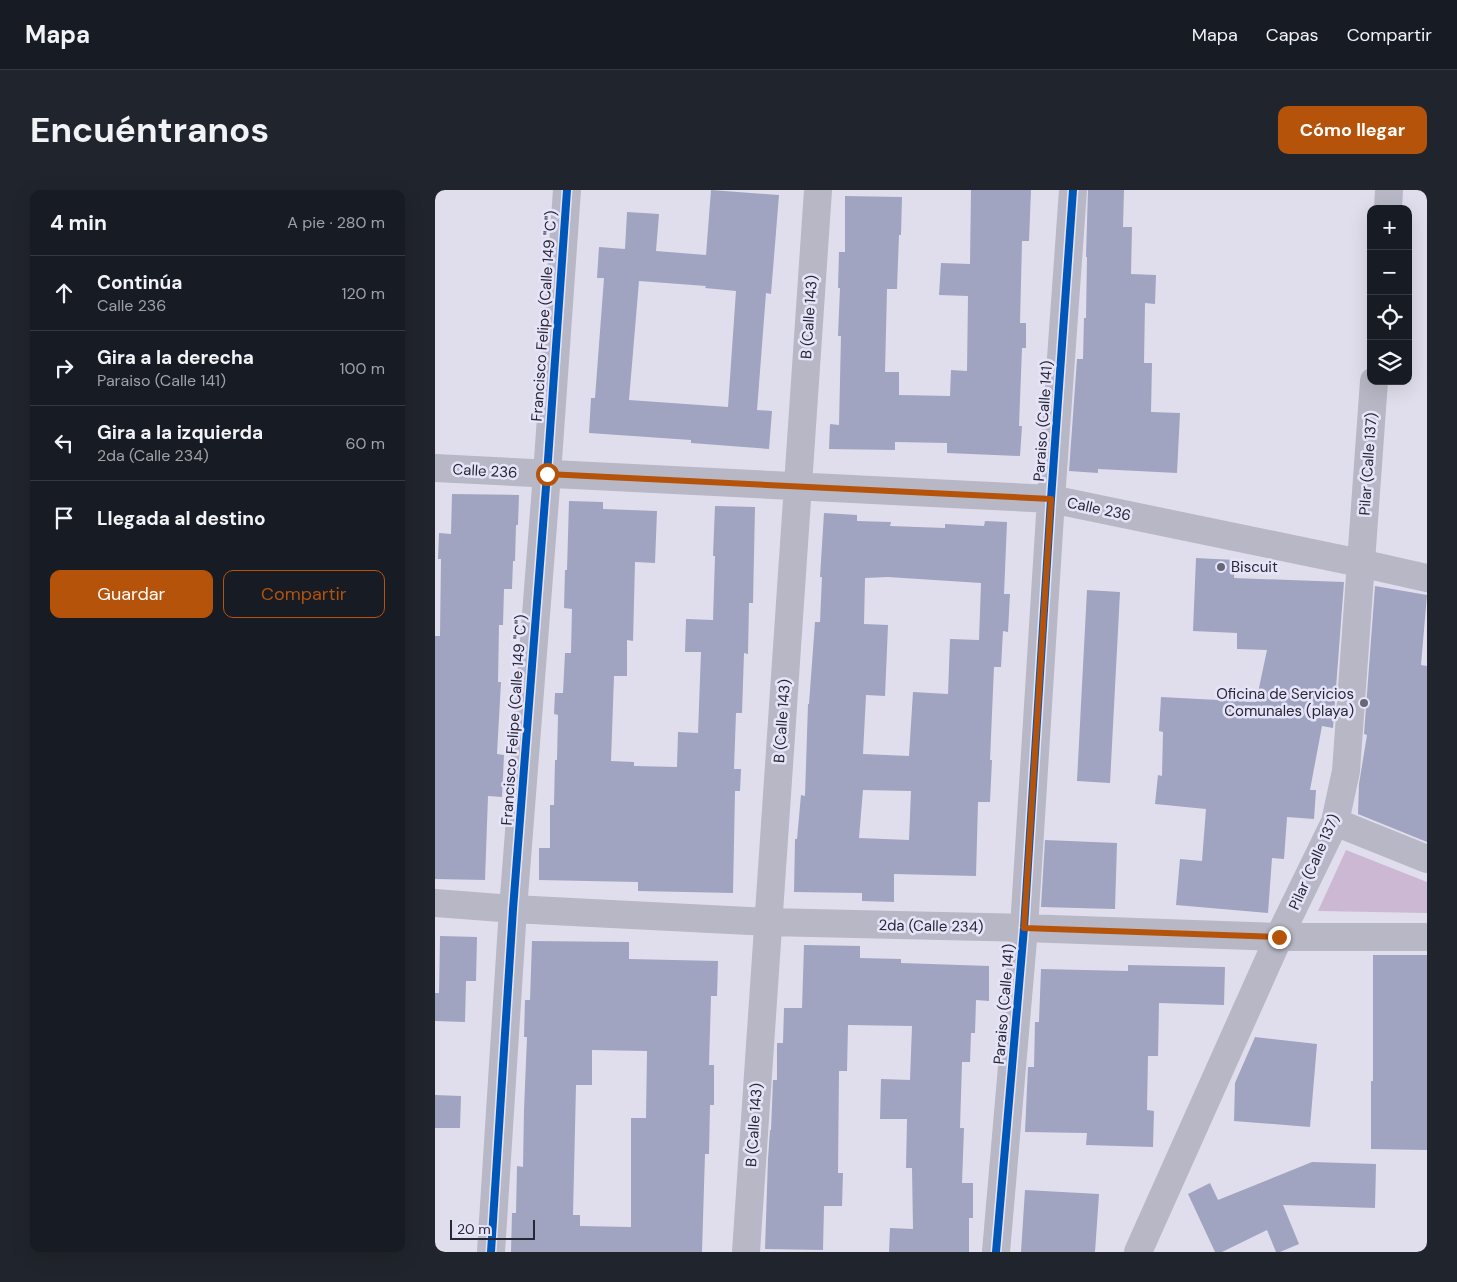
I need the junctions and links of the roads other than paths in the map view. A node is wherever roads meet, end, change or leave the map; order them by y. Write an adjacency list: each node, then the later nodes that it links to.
1 (567, 190): 8 (street, Francisco Felipe (Calle 149 "C"))
2 (818, 190): 9 (street, B (Calle 143))
3 (1073, 190): 10 (street, Paraiso (Calle 141))
4 (1389, 190): 5 (street)
5 (1388, 205)
6 (1374, 385): 11 (street, Pilar (Calle 137))
7 (435, 468): 8 (street, Calle 236)
8 (547, 474): 9 (street, Calle 236); 16 (street, Francisco Felipe (Calle 149 "C"))
9 (798, 486): 10 (street, Calle 236); 17 (street, B (Calle 143))
10 (1051, 499): 11 (street, Calle 236); 18 (street, Paraiso (Calle 141))
11 (1360, 563): 12 (street, Calle 236); 13 (street, Pilar (Calle 137))
12 (1427, 578)
13 (1335, 822): 14 (street); 19 (street, Pilar (Calle 137))
14 (1427, 859)
15 (435, 904): 16 (street, 2da (Calle 234))
16 (513, 909): 17 (street, 2da (Calle 234)); 21 (street, Francisco Felipe (Calle 149 "C"))
17 (768, 922): 18 (street, 2da (Calle 234)); 22 (street, B (Calle 143))
18 (1024, 928): 19 (street, 2da (Calle 234)); 23 (street, Paraiso (Calle 141))
19 (1279, 937): 20 (street, 2da (Calle 234)); 24 (street, Pilar (Calle 137))
20 (1427, 938)
21 (491, 1252)
22 (746, 1252)
23 (996, 1252)
24 (1138, 1252)

